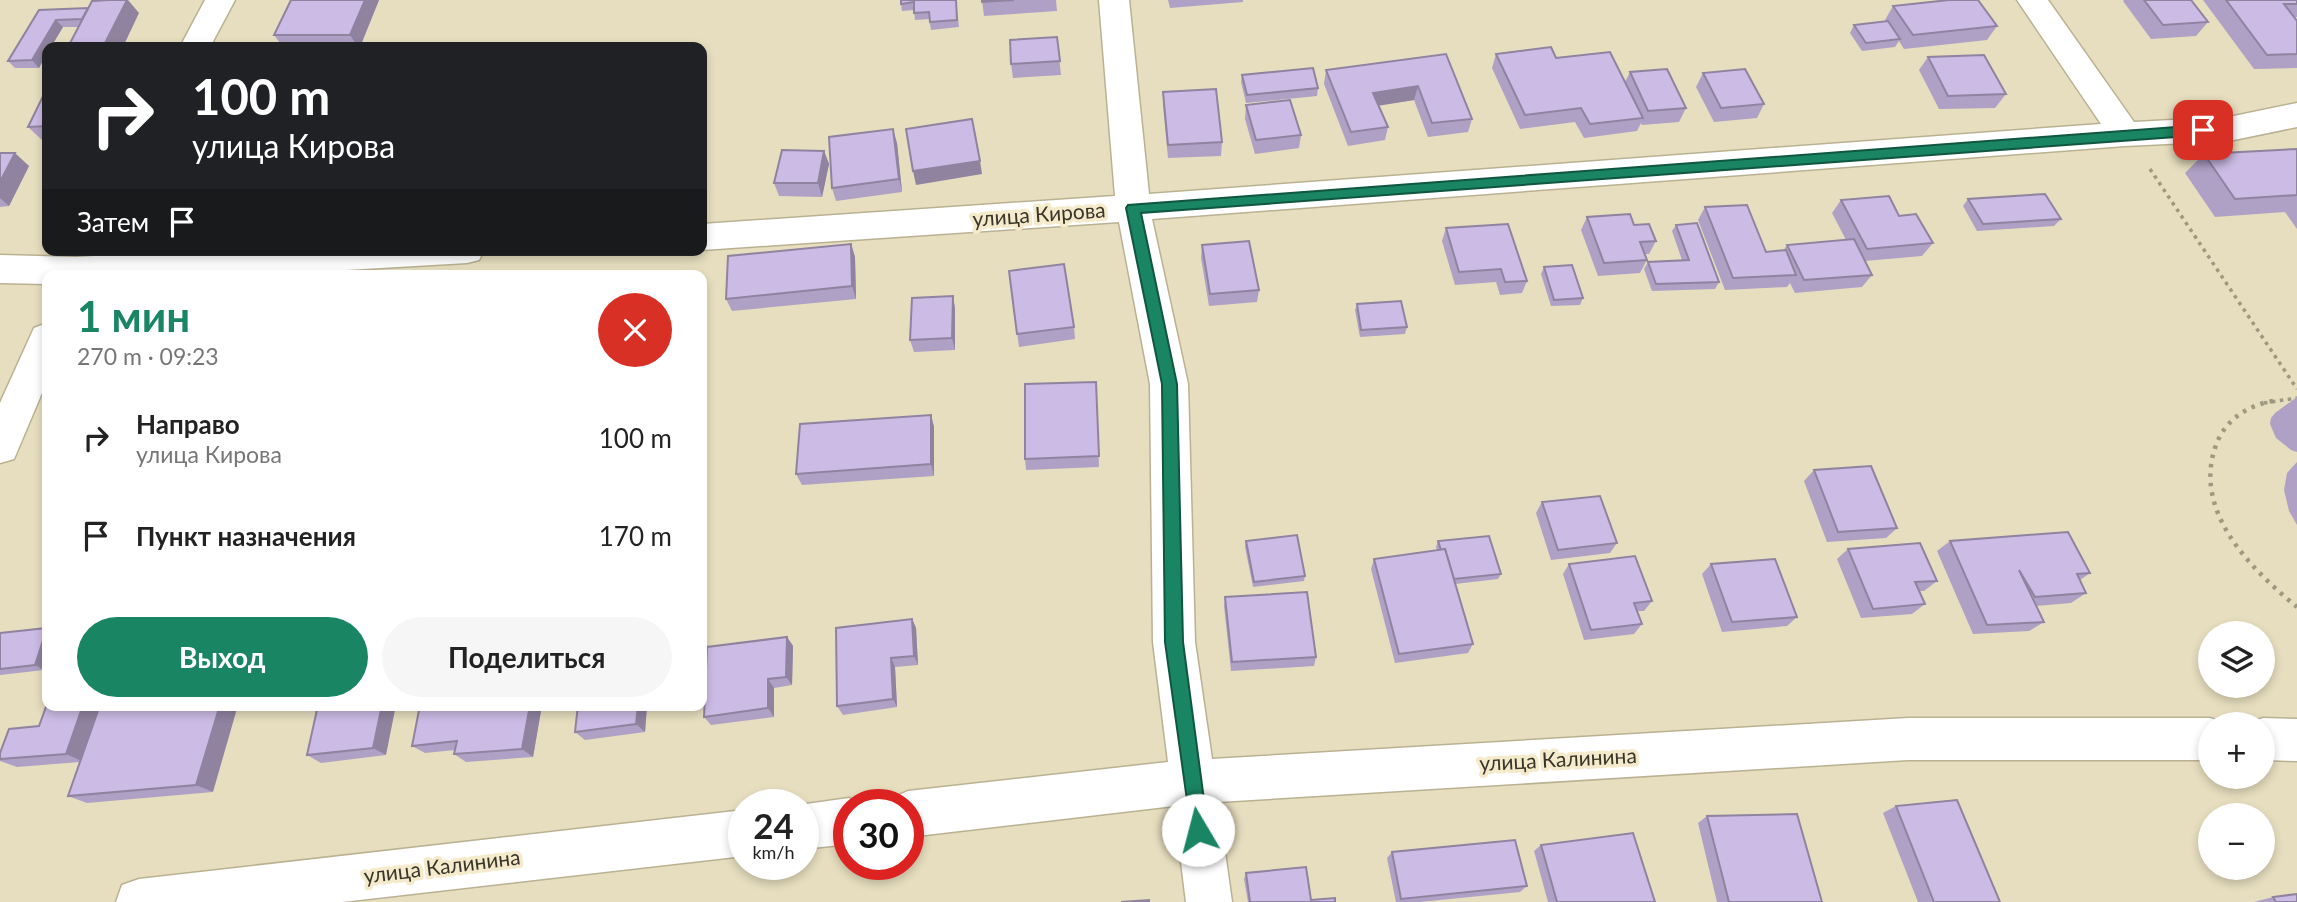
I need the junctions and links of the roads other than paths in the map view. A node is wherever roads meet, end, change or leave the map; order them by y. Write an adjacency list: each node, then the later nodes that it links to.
1 (220, 0): 4 (street)
2 (1114, 0): 7 (street)
3 (2032, 0): 6 (street)
4 (198, 42)
5 (2297, 115): 6 (street, улица Кирова)
6 (2125, 134): 7 (street, улица Кирова)
7 (1133, 208): 8 (street, улица Кирова); 17 (street)
8 (707, 237)
9 (312, 256): 10 (street)
10 (79, 265): 11 (street)
11 (0, 269)
12 (42, 350): 13 (street)
13 (0, 447)
14 (2198, 739): 17 (street, улица Калинина)
15 (2275, 740): 16 (street)
16 (2297, 740)
17 (1191, 782): 18 (street, улица Калинина); 21 (street)
18 (924, 812)
19 (728, 835): 20 (street, улица Калинина)
20 (139, 902)
21 (1209, 902)

